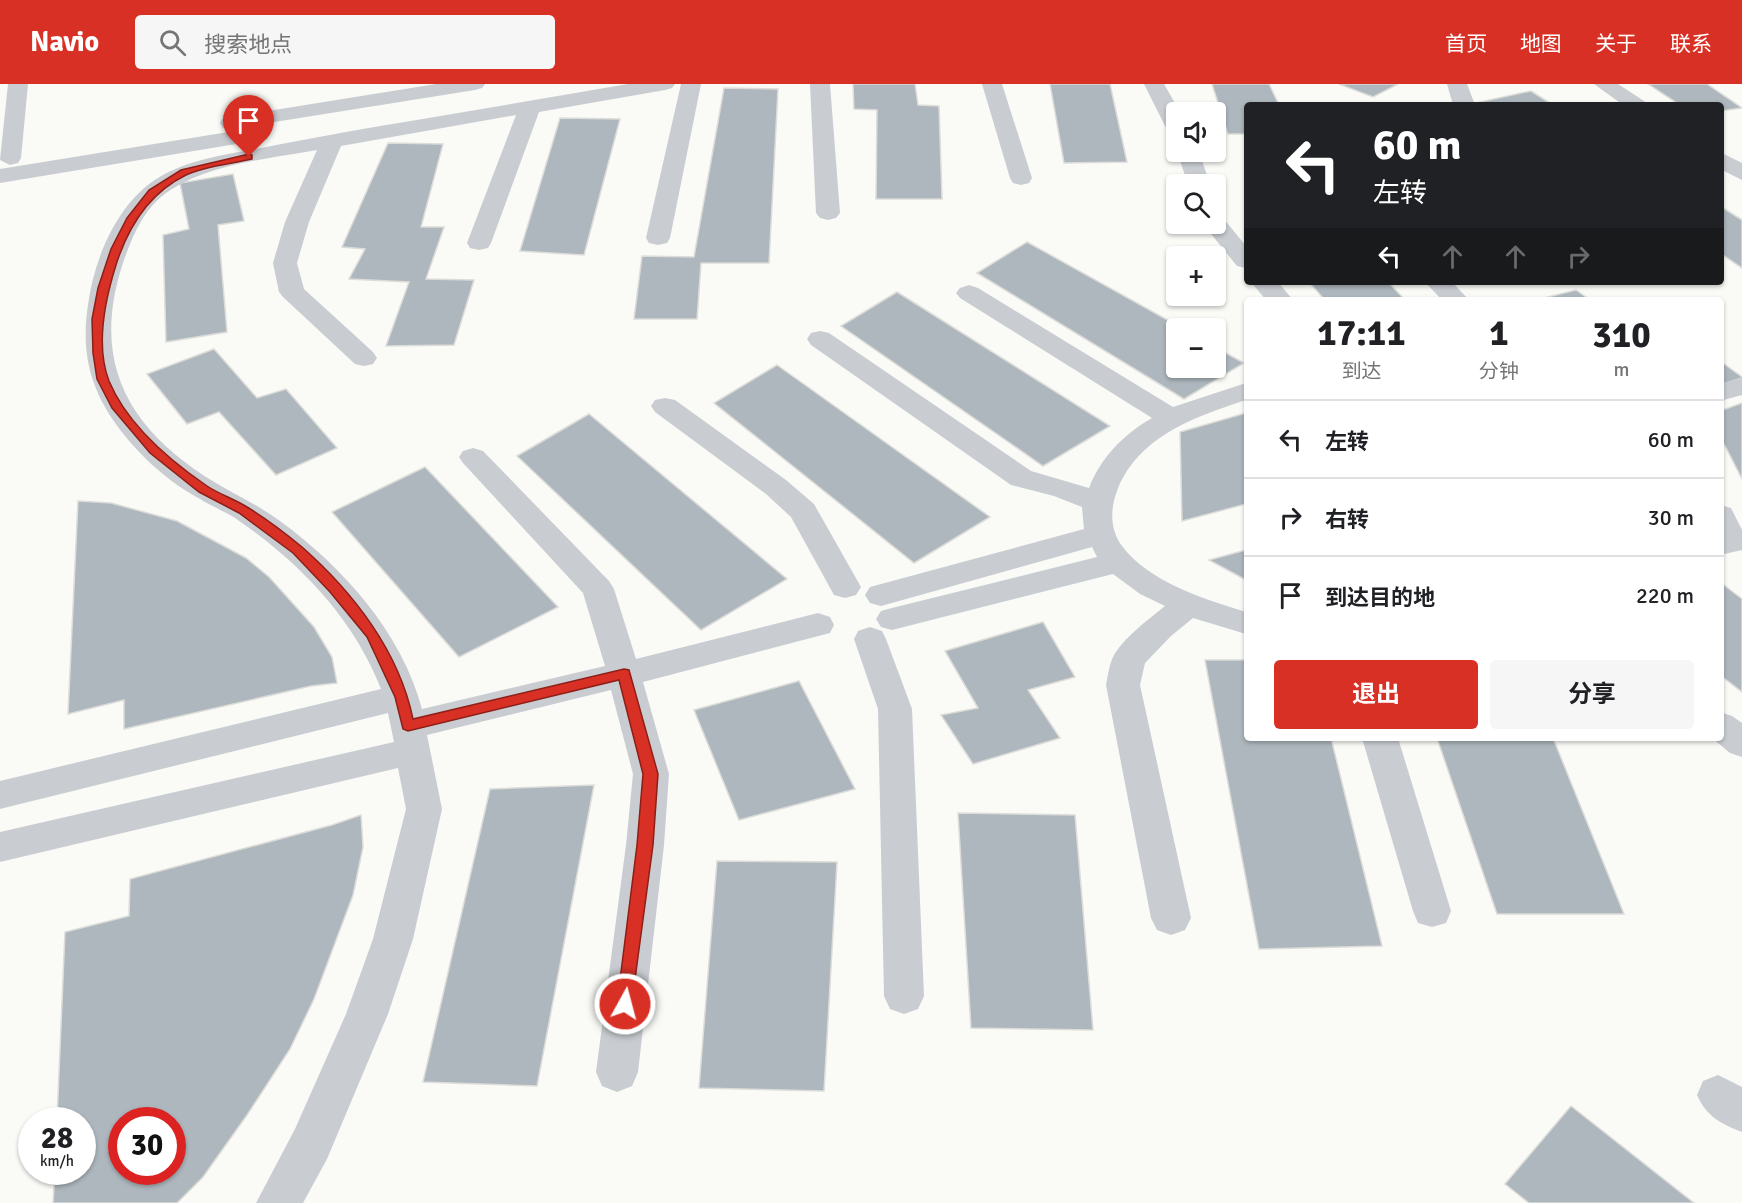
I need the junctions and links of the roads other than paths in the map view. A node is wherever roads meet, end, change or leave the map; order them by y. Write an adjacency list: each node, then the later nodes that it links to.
1 (18, 84): 17 (street)
2 (475, 84): 17 (street)
3 (566, 84): 17 (street)
4 (665, 84): 13 (street)
5 (691, 84): 22 (street)
6 (820, 84): 20 (street)
7 (992, 84): 19 (street)
8 (1154, 84): 14 (street)
9 (1457, 84): 11 (street)
10 (1604, 84): 12 (street)
11 (1463, 102)
12 (1632, 102)
13 (530, 107): 15 (street); 23 (street)
14 (1166, 107)
15 (332, 140): 31 (street); 47 (street)
16 (1724, 162): 18 (street)
17 (3, 165)
18 (1742, 173)
19 (1021, 177)
20 (828, 213)
21 (1223, 234): 24 (street)
22 (658, 238)
23 (479, 243)
24 (1244, 259)
25 (1267, 285): 28 (street)
26 (1441, 285): 29 (street)
27 (969, 293): 36 (street)
28 (1277, 297)
29 (1453, 297)
30 (820, 339): 38 (street)
31 (364, 358)
32 (1742, 386): 34 (street)
33 (1244, 392): 36 (street)
34 (1724, 392)
35 (665, 406): 41 (street)
36 (1173, 419): 38 (street)
37 (473, 458): 46 (street)
38 (1098, 502): 39 (street)
39 (1101, 534): 40 (street); 43 (street)
40 (1118, 562): 42 (street); 43 (street)
41 (845, 588): 43 (street); 45 (street)
42 (1189, 604): 44 (street); 54 (street)
43 (881, 618): 45 (street); 55 (street)
44 (1244, 621)
45 (818, 625): 46 (street)
46 (624, 674): 47 (street); 56 (street)
47 (407, 724): 51 (street); 52 (street); 57 (street)
48 (1724, 728): 50 (street)
49 (1381, 741): 53 (street)
50 (1742, 743)
51 (0, 795)
52 (0, 848)
53 (1432, 911)
54 (1171, 918)
55 (904, 996)
56 (617, 1072)
57 (279, 1203)

